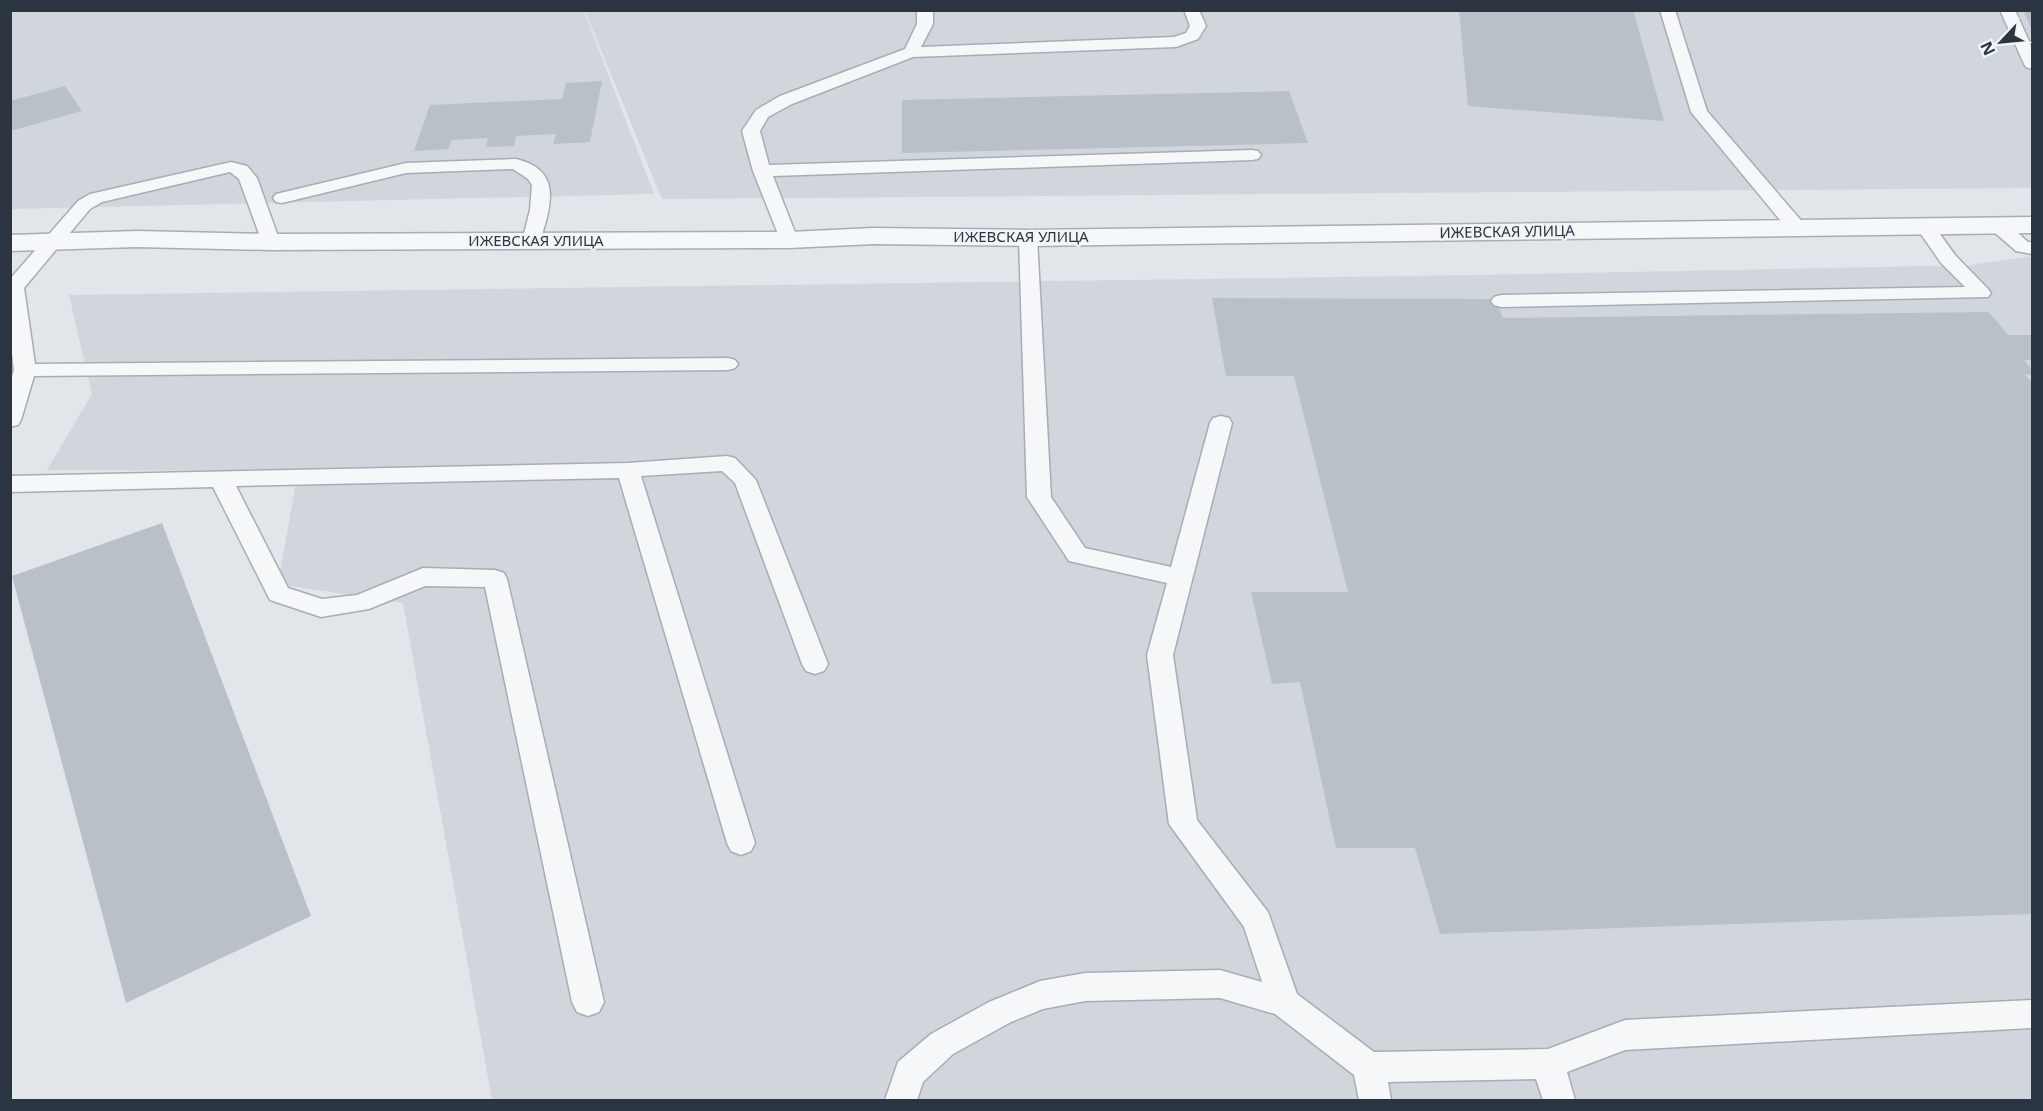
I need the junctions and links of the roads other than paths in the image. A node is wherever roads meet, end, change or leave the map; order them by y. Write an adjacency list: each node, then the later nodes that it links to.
1 (925, 10): 5 (lane)
2 (1191, 10): 5 (lane)
3 (1667, 10): 13 (lane)
4 (2007, 10): 6 (lane)
5 (911, 52): 8 (lane)
6 (2032, 64)
7 (1252, 155): 8 (lane)
8 (762, 171): 16 (lane)
9 (282, 198): 17 (lane)
10 (2032, 225): 11 (street, ИЖЕВСКАЯ УЛИЦА)
11 (2000, 226): 12 (street, ИЖЕВСКАЯ УЛИЦА); 20 (lane)
12 (1925, 227): 13 (street, ИЖЕВСКАЯ УЛИЦА); 21 (lane)
13 (1797, 228): 14 (street, ИЖЕВСКАЯ УЛИЦА)
14 (1028, 238): 16 (street, ИЖЕВСКАЯ УЛИЦА); 30 (lane)
15 (54, 240): 18 (street, ИЖЕВСКАЯ УЛИЦА); 19 (street, ИЖЕВСКАЯ УЛИЦА); 19 (lane); 22 (lane)
16 (789, 240): 17 (street, ИЖЕВСКАЯ УЛИЦА)
17 (531, 241): 19 (street, ИЖЕВСКАЯ УЛИЦА)
18 (10, 243)
19 (271, 243)
20 (2032, 248)
21 (1501, 301)
22 (14, 308): 24 (lane)
23 (728, 364): 24 (lane)
24 (25, 370): 25 (lane)
25 (10, 420)
26 (1221, 423): 30 (lane)
27 (628, 470): 28 (lane); 31 (lane); 32 (lane)
28 (220, 480): 29 (lane); 33 (lane)
29 (10, 484)
30 (1179, 577): 34 (lane)
31 (815, 664)
32 (741, 843)
33 (588, 1002)
34 (1284, 1003): 37 (lane); 38 (lane)
35 (2032, 1014): 36 (lane)
36 (1548, 1064): 37 (lane); 40 (lane)
37 (1369, 1067): 39 (lane)
38 (902, 1101)
39 (1375, 1101)
40 (1559, 1101)

